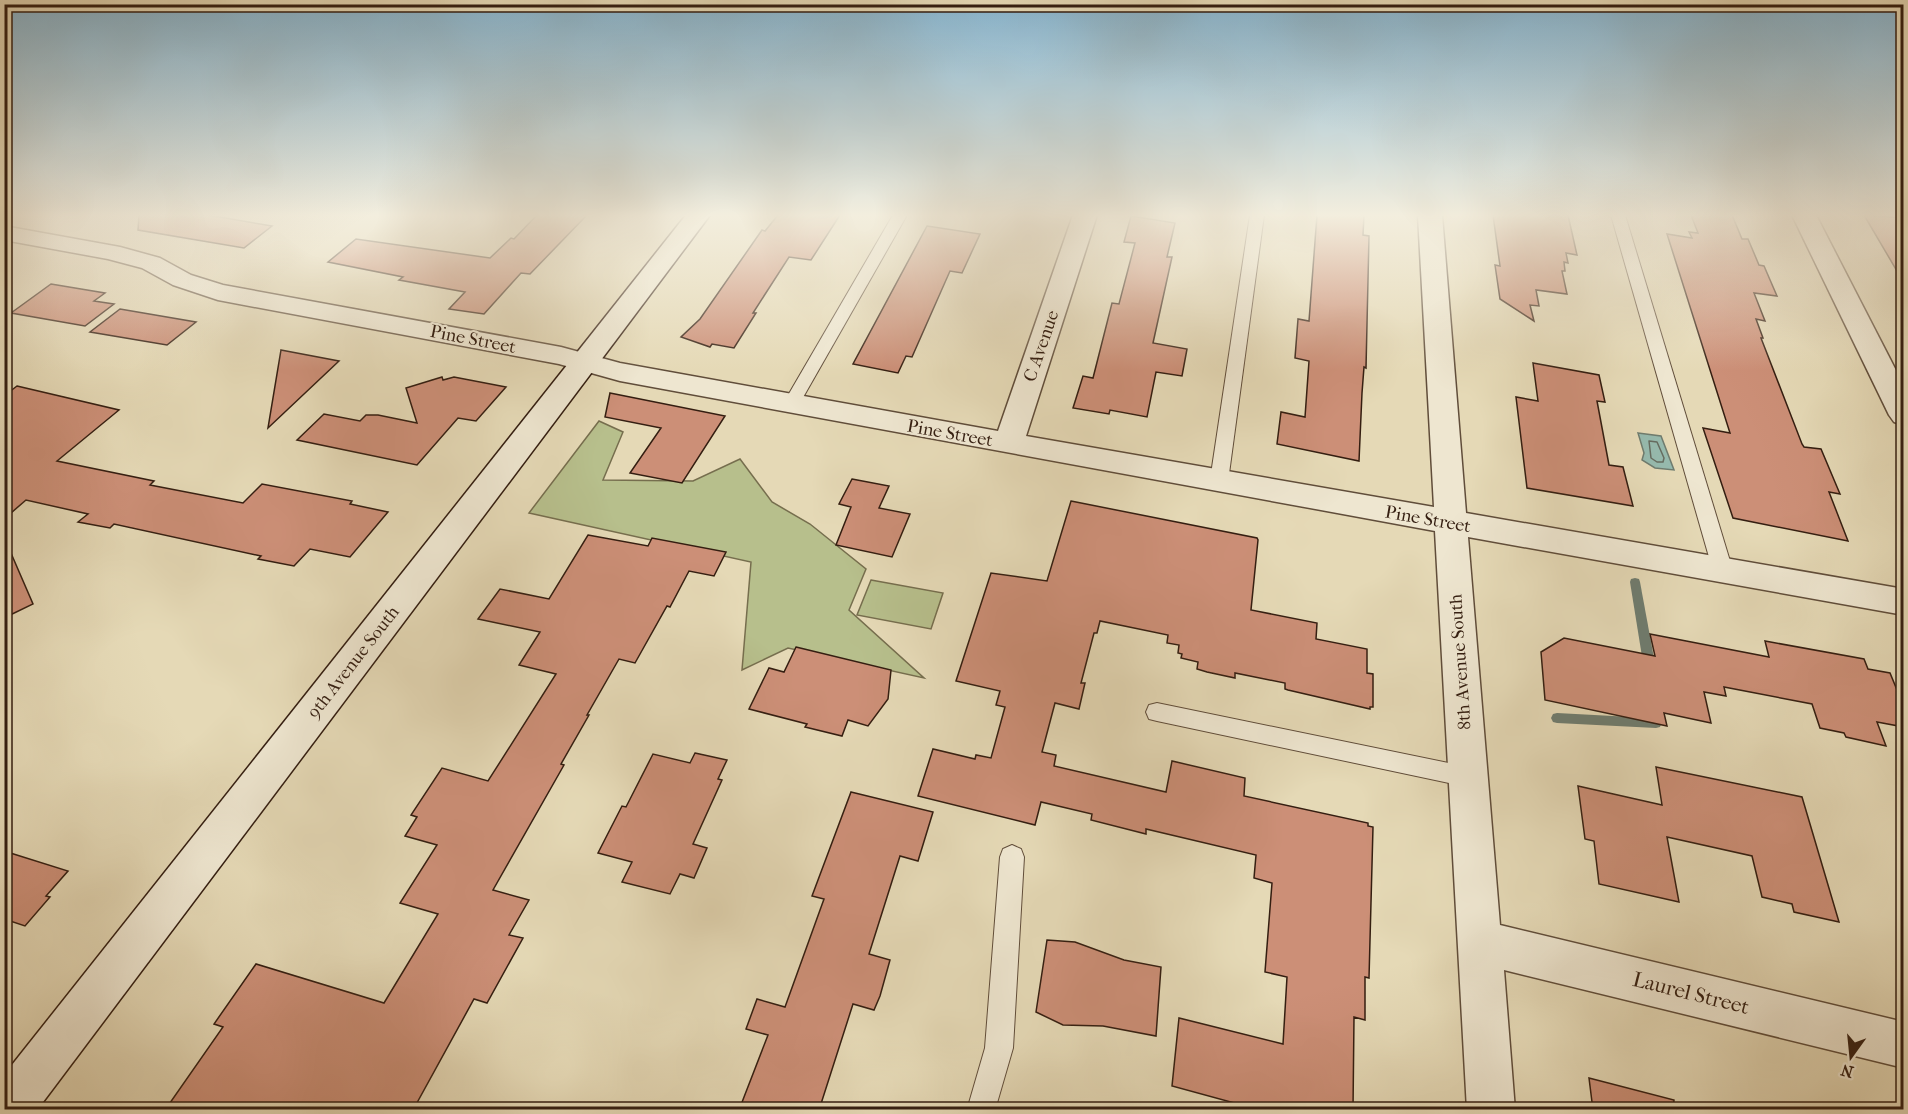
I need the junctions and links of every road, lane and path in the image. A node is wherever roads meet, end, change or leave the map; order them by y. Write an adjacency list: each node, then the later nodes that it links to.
1 (158, 267): 9 (street, Pine Street)
2 (658, 267): 9 (street, 9th Avenue South)
3 (870, 267): 10 (lane)
4 (1068, 267): 12 (street, C Avenue)
5 (1250, 267): 13 (lane)
6 (1434, 267): 14 (street, 8th Avenue South)
7 (1633, 267): 15 (lane)
8 (1830, 267): 11 (street)
9 (584, 362): 10 (street, Pine Street); 22 (street, 9th Avenue South)
10 (791, 404): 12 (street, Pine Street)
11 (1904, 415)
12 (1009, 443): 13 (street, Pine Street)
13 (1219, 482): 14 (street, Pine Street)
14 (1451, 522): 15 (street, Pine Street); 18 (street, 8th Avenue South)
15 (1723, 571): 16 (street, Pine Street)
16 (1904, 602)
17 (1157, 712): 18 (lane)
18 (1468, 777): 20 (street, 8th Avenue South)
19 (1012, 857): 23 (lane)
20 (1479, 942): 21 (street, Laurel Street); 24 (street, 8th Avenue South)
21 (1904, 1045)
22 (7, 1110)
23 (981, 1110)
24 (1491, 1110)

